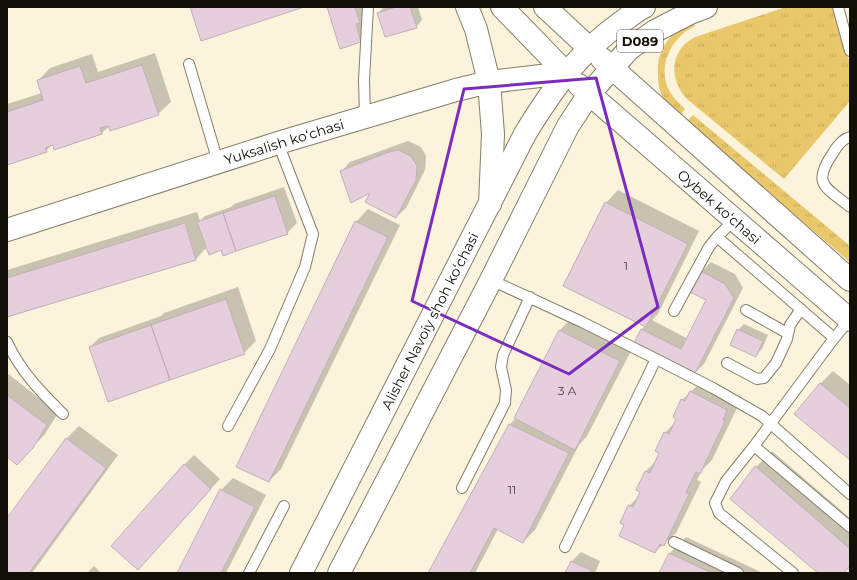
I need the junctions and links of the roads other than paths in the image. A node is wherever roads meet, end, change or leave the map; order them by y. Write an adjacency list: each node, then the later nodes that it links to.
1 (368, 7): 15 (lane)
2 (467, 7): 13 (main road)
3 (502, 7): 12 (main road, Oybek ko‘chasi)
4 (546, 7): 8 (main road)
5 (644, 7): 8 (main road, D089)
6 (706, 7): 11 (main road, D089)
7 (838, 7): 9 (lane)
8 (589, 48): 11 (main road); 12 (main road, Alisher Navoiy shoh koʻchasi)
9 (850, 50)
10 (189, 64): 18 (lane)
11 (612, 68): 14 (main road, D089); 25 (main road)
12 (566, 73): 13 (main road, Yuksalish koʻchasi); 14 (main road, Oybek ko‘chasi); 19 (main road, Alisher Navoiy shoh koʻchasi)
13 (489, 82): 15 (main road, Yuksalish koʻchasi); 19 (main road)
14 (589, 94): 21 (main road, Oybek ko‘chasi); 24 (main road)
15 (365, 117): 17 (main road, Yuksalish koʻchasi)
16 (850, 137): 20 (lane)
17 (278, 143): 18 (main road, Yuksalish koʻchasi); 38 (lane)
18 (218, 162): 22 (main road, Yuksalish koʻchasi)
19 (490, 204): 47 (main road, Alisher Navoiy shoh koʻchasi)
20 (850, 207)
21 (734, 220): 23 (lane); 30 (main road, Oybek ko‘chasi)
22 (7, 230)
23 (717, 237): 27 (lane); 29 (lane)
24 (491, 280): 26 (lane); 48 (main road)
25 (850, 280)
26 (530, 298): 34 (lane); 40 (lane)
27 (801, 309): 31 (lane); 32 (lane)
28 (746, 310): 31 (lane)
29 (674, 311)
30 (850, 320): 32 (lane)
31 (787, 333): 35 (lane)
32 (834, 338): 37 (lane)
33 (7, 342): 36 (lane)
34 (656, 360): 37 (lane); 45 (lane)
35 (727, 363)
36 (64, 414)
37 (770, 424): 39 (lane); 41 (lane)
38 (228, 426)
39 (754, 446): 43 (lane); 50 (lane)
40 (462, 488)
41 (850, 494)
42 (284, 506): 46 (lane)
43 (850, 526)
44 (674, 542): 49 (lane)
45 (565, 547)
46 (249, 573)
47 (301, 573)
48 (339, 573)
49 (738, 573)
50 (793, 573)

